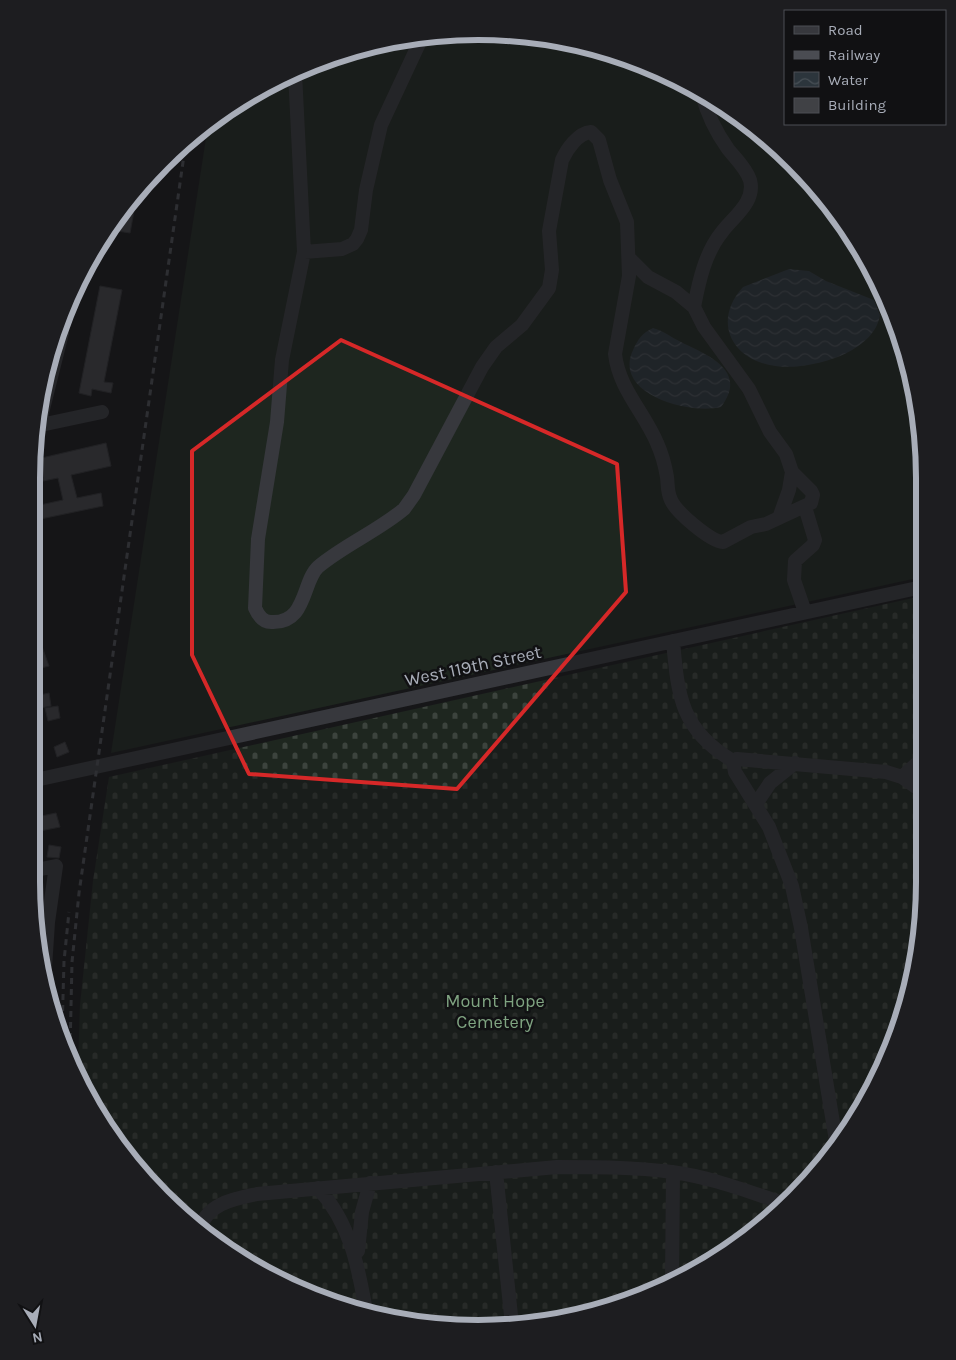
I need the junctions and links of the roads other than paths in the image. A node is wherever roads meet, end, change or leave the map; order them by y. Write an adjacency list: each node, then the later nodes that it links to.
1 (419, 44): 4 (street)
2 (295, 80): 4 (street)
3 (704, 104): 6 (street)
4 (304, 252): 5 (street)
5 (629, 258): 6 (street); 11 (street)
6 (694, 307): 9 (street)
7 (102, 412): 8 (street)
8 (44, 425)
9 (792, 472): 10 (street); 11 (street)
10 (805, 507): 11 (street); 13 (street)
11 (778, 518)
12 (916, 588): 13 (street, West 119th Street)
13 (805, 612): 14 (street, West 119th Street)
14 (674, 641): 15 (street); 19 (street, West 119th Street)
15 (733, 761): 16 (street); 21 (street)
16 (795, 763): 18 (street); 21 (street)
17 (916, 764): 18 (street)
18 (902, 777): 20 (street)
19 (40, 780)
20 (916, 787)
21 (756, 804): 24 (street)
22 (40, 869): 23 (street)
23 (45, 946)
24 (835, 1135)
25 (496, 1172): 26 (street); 27 (street); 34 (street)
26 (673, 1172): 29 (street); 32 (street)
27 (370, 1183): 28 (street); 31 (street)
28 (318, 1188): 30 (street); 31 (street)
29 (778, 1201)
30 (202, 1222)
31 (357, 1259): 33 (street)
32 (672, 1275)
33 (365, 1305)
34 (511, 1319)

